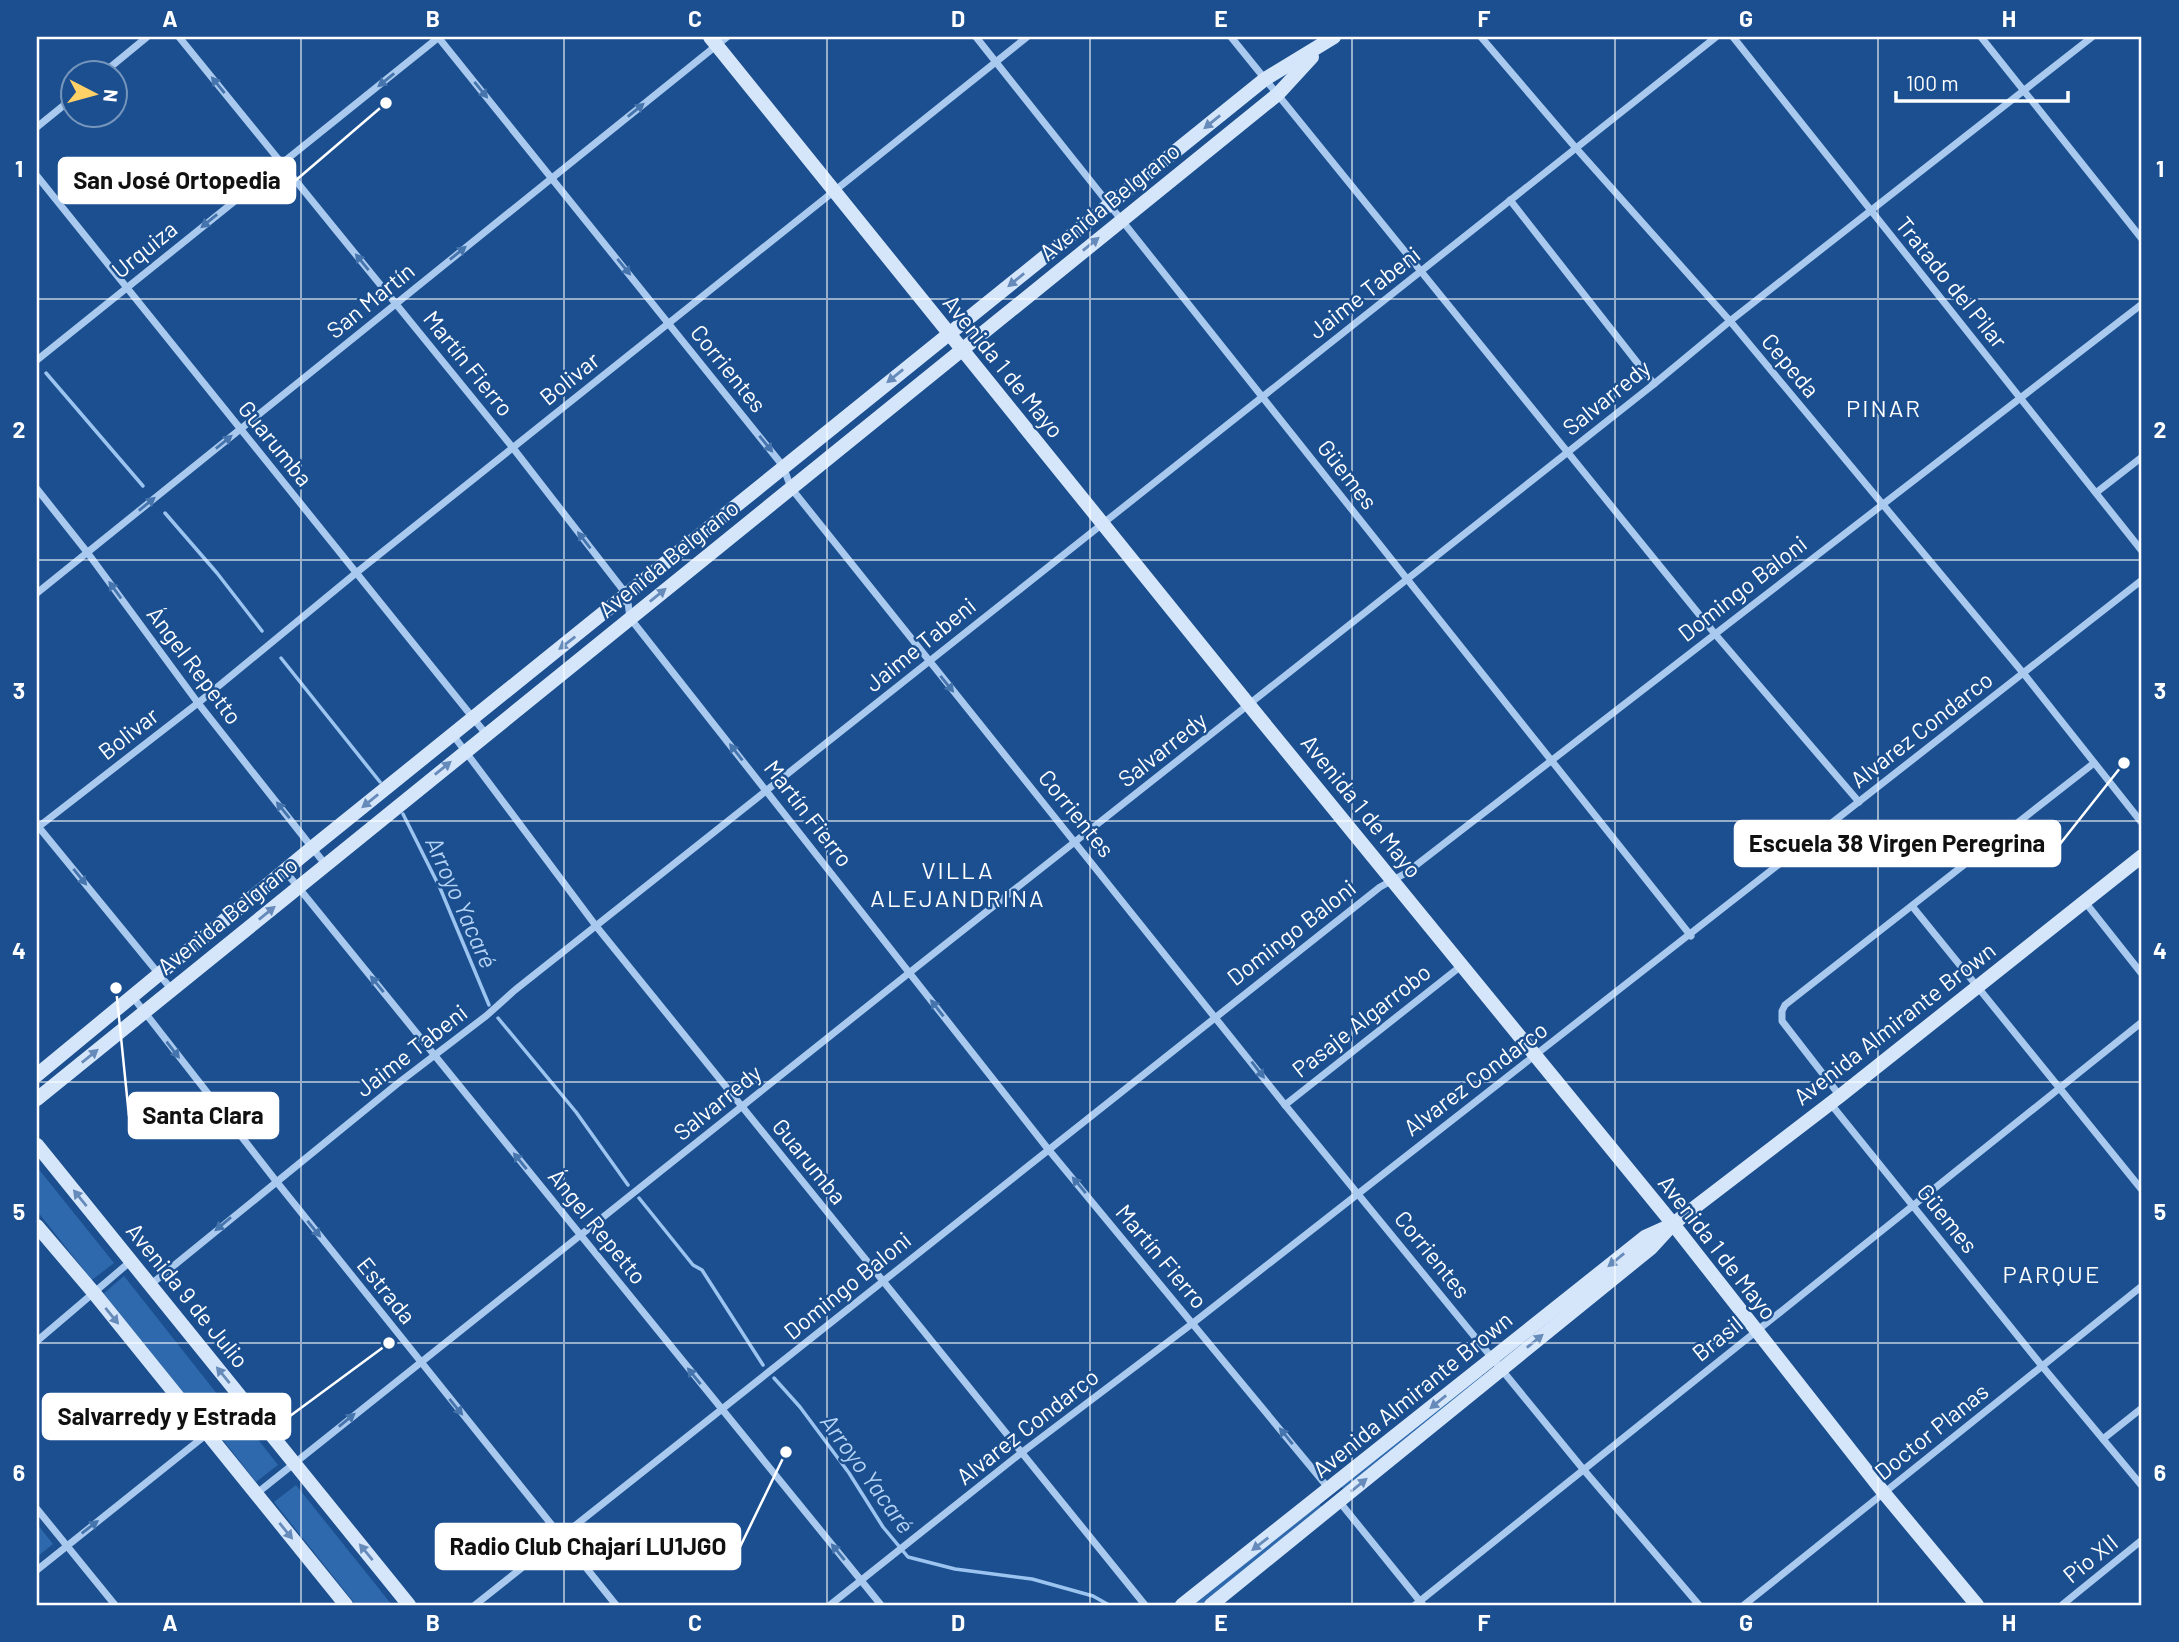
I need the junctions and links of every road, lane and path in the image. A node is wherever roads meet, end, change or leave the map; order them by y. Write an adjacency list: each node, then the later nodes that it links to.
1 (147, 37): 14 (street)
2 (179, 37): 22 (street, Martín Fierro, one-way to 2)
3 (439, 37): 22 (street, Urquiza, one-way to 22); 24 (street, Corrientes, one-way to 24)
4 (976, 37): 15 (street, Güemes)
5 (1027, 37): 15 (street, Bolivar)
6 (1231, 37): 16 (street)
7 (1481, 37): 21 (street, Cepeda)
8 (1716, 37): 21 (street, Jaime Tabeni)
9 (1733, 37): 28 (street, Tratado del Pilar)
10 (1981, 37): 17 (street)
11 (2092, 37): 17 (street, Salvarredy)
12 (718, 40): 24 (street, San Martín, one-way to 12); 25 (main road, Avenida 1 de Mayo)
13 (1328, 41): 16 (main road, Avenida Belgrano); 18 (main road, Avenida Belgrano)
14 (119, 60)
15 (996, 62): 25 (street, Bolivar); 27 (street, Güemes)
16 (1265, 79): 18 (street); 27 (main road, Avenida Belgrano, one-way to 27)
17 (2025, 91): 28 (street, Salvarredy); 30 (street)
18 (1278, 94): 29 (main road, Avenida Belgrano); 31 (street)
19 (60, 108): 20 (street)
20 (37, 127)
21 (1575, 147): 26 (street, Jaime Tabeni); 35 (street, Cepeda)
22 (282, 163): 32 (street, Urquiza, one-way to 32); 33 (street, Martín Fierro, one-way to 22)
23 (37, 176): 32 (street, Guarumba)
24 (552, 178): 33 (street, San Martín, one-way to 24); 36 (street, Corrientes, one-way to 36)
25 (834, 191): 36 (street, Bolivar); 37 (main road, Avenida 1 de Mayo)
26 (1510, 200): 31 (street, Jaime Tabeni); 40 (street)
27 (1109, 205): 29 (street, Güemes); 37 (main road, Avenida Belgrano, one-way to 37)
28 (1871, 212): 35 (street, Salvarredy); 42 (street, Tratado del Pilar)
29 (1122, 220): 38 (main road, Avenida Belgrano, one-way to 29); 41 (street, Güemes)
30 (2142, 239)
31 (1421, 272): 41 (street, Jaime Tabeni); 45 (street)
32 (127, 288): 39 (street, Urquiza); 43 (street, Guarumba)
33 (396, 304): 43 (street, San Martín); 44 (street, Martín Fierro)
34 (2142, 304): 42 (street, Domingo Baloni)
35 (1730, 321): 40 (street, Salvarredy); 51 (street, Cepeda)
36 (669, 323): 44 (street, Bolivar); 47 (street, Corrientes, one-way to 47)
37 (949, 334): 38 (main road, Avenida 1 de Mayo); 47 (main road, Avenida Belgrano, one-way to 47)
38 (962, 349): 48 (main road, Avenida Belgrano); 52 (main road, Avenida 1 de Mayo)
39 (37, 360)
40 (1654, 384): 45 (street, Salvarredy)
41 (1262, 397): 52 (street, Jaime Tabeni); 56 (street, Güemes)
42 (2020, 398): 50 (street, Tratado del Pilar); 51 (street, Domingo Baloni)
43 (241, 429): 54 (street, San Martín, one-way to 43); 55 (street, Guarumba)
44 (513, 448): 55 (street, Bolivar); 59 (street, Martín Fierro, one-way to 44)
45 (1567, 453): 56 (street, Salvarredy); 61 (street)
46 (2142, 457): 50 (street)
47 (783, 466): 48 (street, Corrientes); 59 (main road, Avenida Belgrano)
48 (791, 488): 60 (main road, Avenida Belgrano, one-way to 48); 62 (street, Corrientes)
49 (37, 489): 54 (street, Ángel Repetto)
50 (2097, 492): 53 (street, Tratado del Pilar)
51 (1882, 504): 61 (street, Domingo Baloni); 63 (street, Cepeda)
52 (1103, 524): 62 (street, Jaime Tabeni); 65 (main road, Avenida 1 de Mayo)
53 (2142, 551)
54 (88, 552): 58 (street, San Martín); 64 (street, Ángel Repetto, one-way to 54)
55 (356, 573): 64 (street, Bolivar); 66 (street, Guarumba)
56 (1408, 579): 65 (street, Salvarredy); 70 (street, Güemes)
57 (2142, 580): 63 (street, Alvarez Condarco)
58 (37, 593)
59 (627, 595): 60 (street); 66 (main road, Avenida Belgrano, one-way to 66)
60 (630, 618): 68 (main road, Avenida Belgrano); 72 (street, Martín Fierro, one-way to 60)
61 (1714, 634): 70 (street, Domingo Baloni); 73 (street)
62 (929, 662): 72 (street, Jaime Tabeni); 76 (street, Corrientes, one-way to 76)
63 (2024, 674): 71 (street, Cepeda); 73 (street, Alvarez Condarco)
64 (198, 703): 75 (street, Bolivar); 77 (street, Ángel Repetto, one-way to 64)
65 (1249, 705): 76 (street, Salvarredy); 81 (main road, Avenida 1 de Mayo)
66 (472, 718): 67 (main road, Avenida Belgrano); 68 (street, Guarumba)
67 (453, 734): 69 (street, Guarumba); 77 (main road, Avenida Belgrano, one-way to 77)
68 (486, 734): 69 (main road, Avenida Belgrano)
69 (465, 750): 79 (main road, Avenida Belgrano, one-way to 69); 85 (street, Guarumba)
70 (1552, 760): 81 (street, Domingo Baloni); 86 (street, Güemes)
71 (2094, 763): 74 (street, Cepeda); 84 (street)
72 (767, 791): 85 (street, Jaime Tabeni); 88 (street, Martín Fierro)
73 (1859, 802): 86 (street, Alvarez Condarco)
74 (2142, 823)
75 (37, 826): 90 (street, one-way to 90)
76 (1075, 841): 88 (street, Salvarredy); 95 (street, Corrientes)
77 (313, 847): 79 (street, Ángel Repetto); 80 (main road, Avenida Belgrano)
78 (2142, 856): 83 (main road, Avenida Almirante Brown)
79 (325, 864): 82 (main road, Avenida Belgrano)
80 (285, 871): 82 (street, Ángel Repetto); 90 (main road, Avenida Belgrano)
81 (1393, 879): 87 (main road, Avenida 1 de Mayo); 95 (street, Domingo Baloni)
82 (299, 887): 92 (main road, Avenida Belgrano, one-way to 82); 97 (street, Ángel Repetto, one-way to 82)
83 (2085, 902): 89 (street); 91 (main road, Avenida Almirante Brown)
84 (1912, 906): 91 (street); 102 (street, Güemes)
85 (596, 926): 97 (street, Jaime Tabeni); 104 (street, Guarumba)
86 (1691, 936): 98 (street, Alvarez Condarco)
87 (1461, 966): 98 (main road, Avenida 1 de Mayo); 103 (street, Pasaje Algarrobo)
88 (909, 973): 104 (street, Salvarredy); 106 (street, Martín Fierro, one-way to 88)
89 (2142, 974)
90 (159, 975): 92 (street); 93 (main road, Avenida Belgrano)
91 (1977, 987): 100 (street); 102 (main road, Avenida Almirante Brown)
92 (172, 990): 94 (main road, Avenida Belgrano)
93 (132, 996): 94 (street, Estrada); 99 (main road, Avenida Belgrano)
94 (143, 1013): 101 (main road, Avenida Belgrano, one-way to 94); 107 (street, Estrada, one-way to 107)
95 (1215, 1017): 103 (street, Corrientes, one-way to 103); 106 (street, Domingo Baloni)
96 (2142, 1022): 100 (street, Brasil)
97 (434, 1054): 107 (street, Jaime Tabeni); 113 (street, Ángel Repetto, one-way to 97)
98 (1535, 1057): 109 (street, Alvarez Condarco); 111 (main road, Avenida 1 de Mayo)
99 (37, 1075)
100 (2060, 1088): 108 (street); 110 (street, Brasil)
101 (37, 1099)
102 (1835, 1099): 110 (street, Güemes); 111 (main road, Avenida Almirante Brown)
103 (1285, 1105): 109 (street, Corrientes)
104 (742, 1107): 113 (street, Salvarredy); 115 (street, Guarumba)
105 (37, 1145): 114 (main road, Avenida 9 de Julio, one-way to 105)
106 (1048, 1149): 115 (street, Domingo Baloni); 119 (street, Martín Fierro, one-way to 106)
107 (276, 1181): 116 (street, Jaime Tabeni, one-way to 116); 122 (street, Estrada, one-way to 122)
108 (2142, 1190)
109 (1357, 1193): 119 (street, Alvarez Condarco); 123 (street, Corrientes)
110 (1913, 1205): 120 (street, Brasil); 124 (street, Güemes)
111 (1673, 1224): 120 (main road, Avenida 1 de Mayo); 123 (main road, Avenida Almirante Brown)
112 (37, 1226): 118 (main road)
113 (581, 1236): 122 (street, Salvarredy); 127 (street, Ángel Repetto, one-way to 113)
114 (131, 1261): 116 (main road, Avenida 9 de Julio); 118 (street)
115 (883, 1281): 127 (street, Domingo Baloni); 130 (street, Guarumba)
116 (150, 1285): 125 (main road, Avenida 9 de Julio, one-way to 116)
117 (2142, 1286): 124 (street, Doctor Planas)
118 (94, 1293): 121 (street); 128 (main road, one-way to 128)
119 (1193, 1323): 130 (street, Alvarez Condarco); 134 (street, Martín Fierro, one-way to 119)
120 (1756, 1332): 132 (street, Brasil); 135 (main road, Avenida 1 de Mayo)
121 (37, 1341)
122 (420, 1362): 131 (street, Salvarredy, one-way to 122); 139 (street, Estrada, one-way to 139)
123 (1498, 1363): 132 (street, Corrientes); 134 (main road, Avenida Almirante Brown, one-way to 134); 137 (main road, Avenida Almirante Brown, one-way to 123)
124 (2042, 1366): 129 (street, Güemes); 135 (street, Doctor Planas)
125 (247, 1405): 128 (street); 131 (main road, Avenida 9 de Julio)
126 (2142, 1408): 129 (street)
127 (721, 1409): 139 (street, Domingo Baloni); 143 (street, Ángel Repetto, one-way to 127)
128 (207, 1434): 136 (main road); 141 (street, one-way to 128)
129 (2103, 1439): 133 (street, Güemes)
130 (1021, 1453): 143 (street, Alvarez Condarco); 152 (street, Guarumba)
131 (294, 1463): 136 (street, Salvarredy); 147 (main road, Avenida 9 de Julio, one-way to 131)
132 (1583, 1469): 144 (street, Brasil); 155 (street, Corrientes)
133 (2142, 1486)
134 (1329, 1489): 137 (street, Martín Fierro); 153 (main road, Avenida Almirante Brown, one-way to 153)
135 (1884, 1493): 156 (street, Doctor Planas); 157 (main road, Avenida 1 de Mayo)
136 (256, 1494): 146 (main road, one-way to 146)
137 (1339, 1501): 144 (street, Martín Fierro); 154 (main road, Avenida Almirante Brown)
138 (37, 1510): 141 (street)
139 (560, 1537): 148 (street, Domingo Baloni); 149 (street, Estrada)
140 (2142, 1540): 158 (street, Pio XII)
141 (66, 1546): 142 (street); 145 (street)
142 (37, 1570)
143 (860, 1580): 150 (street, Alvarez Condarco); 151 (street, Ángel Repetto)
144 (1419, 1604)
145 (115, 1605)
146 (346, 1605)
147 (409, 1605)
148 (475, 1605)
149 (616, 1605)
150 (830, 1605)
151 (881, 1605)
152 (1145, 1605)
153 (1182, 1605)
154 (1211, 1605)
155 (1699, 1605)
156 (1744, 1605)
157 (1977, 1605)
158 (2062, 1605)

